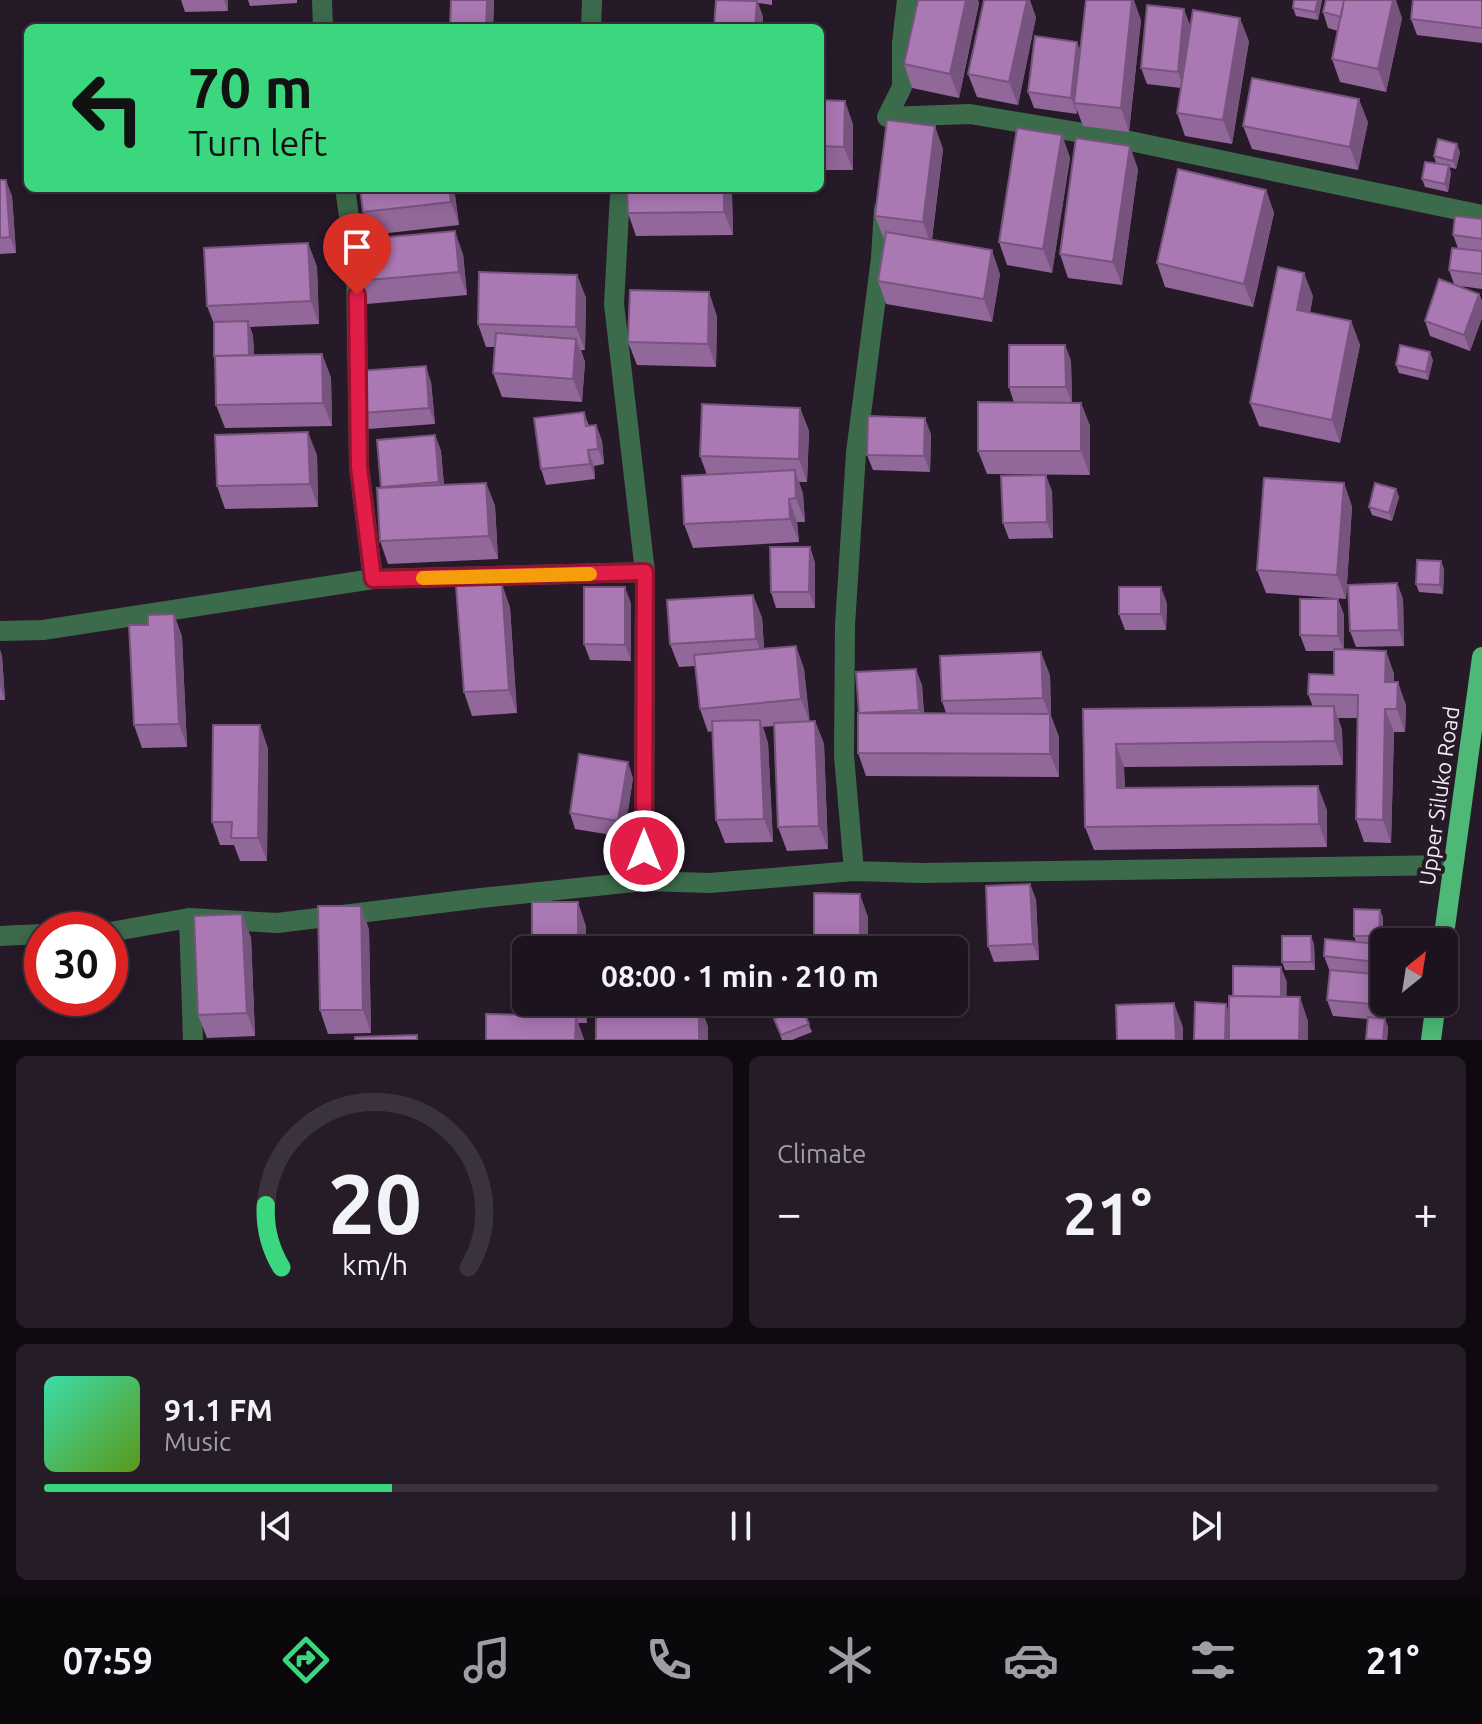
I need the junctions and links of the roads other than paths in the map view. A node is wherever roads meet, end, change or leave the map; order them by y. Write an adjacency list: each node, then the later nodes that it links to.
1 (322, 0): 4 (street)
2 (592, 0): 5 (street)
3 (907, 0): 9 (street)
4 (323, 24)
5 (591, 24)
6 (346, 192): 11 (street)
7 (620, 192): 10 (street)
8 (884, 195): 15 (street)
9 (1482, 215)
10 (645, 572): 11 (street); 16 (street)
11 (373, 579): 12 (street)
12 (0, 631)
13 (1482, 657): 14 (main road, Upper Siluko Road)
14 (1453, 865): 15 (street); 18 (main road, Upper Siluko Road)
15 (854, 871): 16 (street)
16 (644, 881): 17 (street)
17 (189, 918): 19 (street); 23 (street)
18 (1445, 928)
19 (128, 929)
20 (24, 935): 21 (street)
21 (0, 936)
22 (1434, 1016): 24 (main road)
23 (193, 1040)
24 (1431, 1040)

